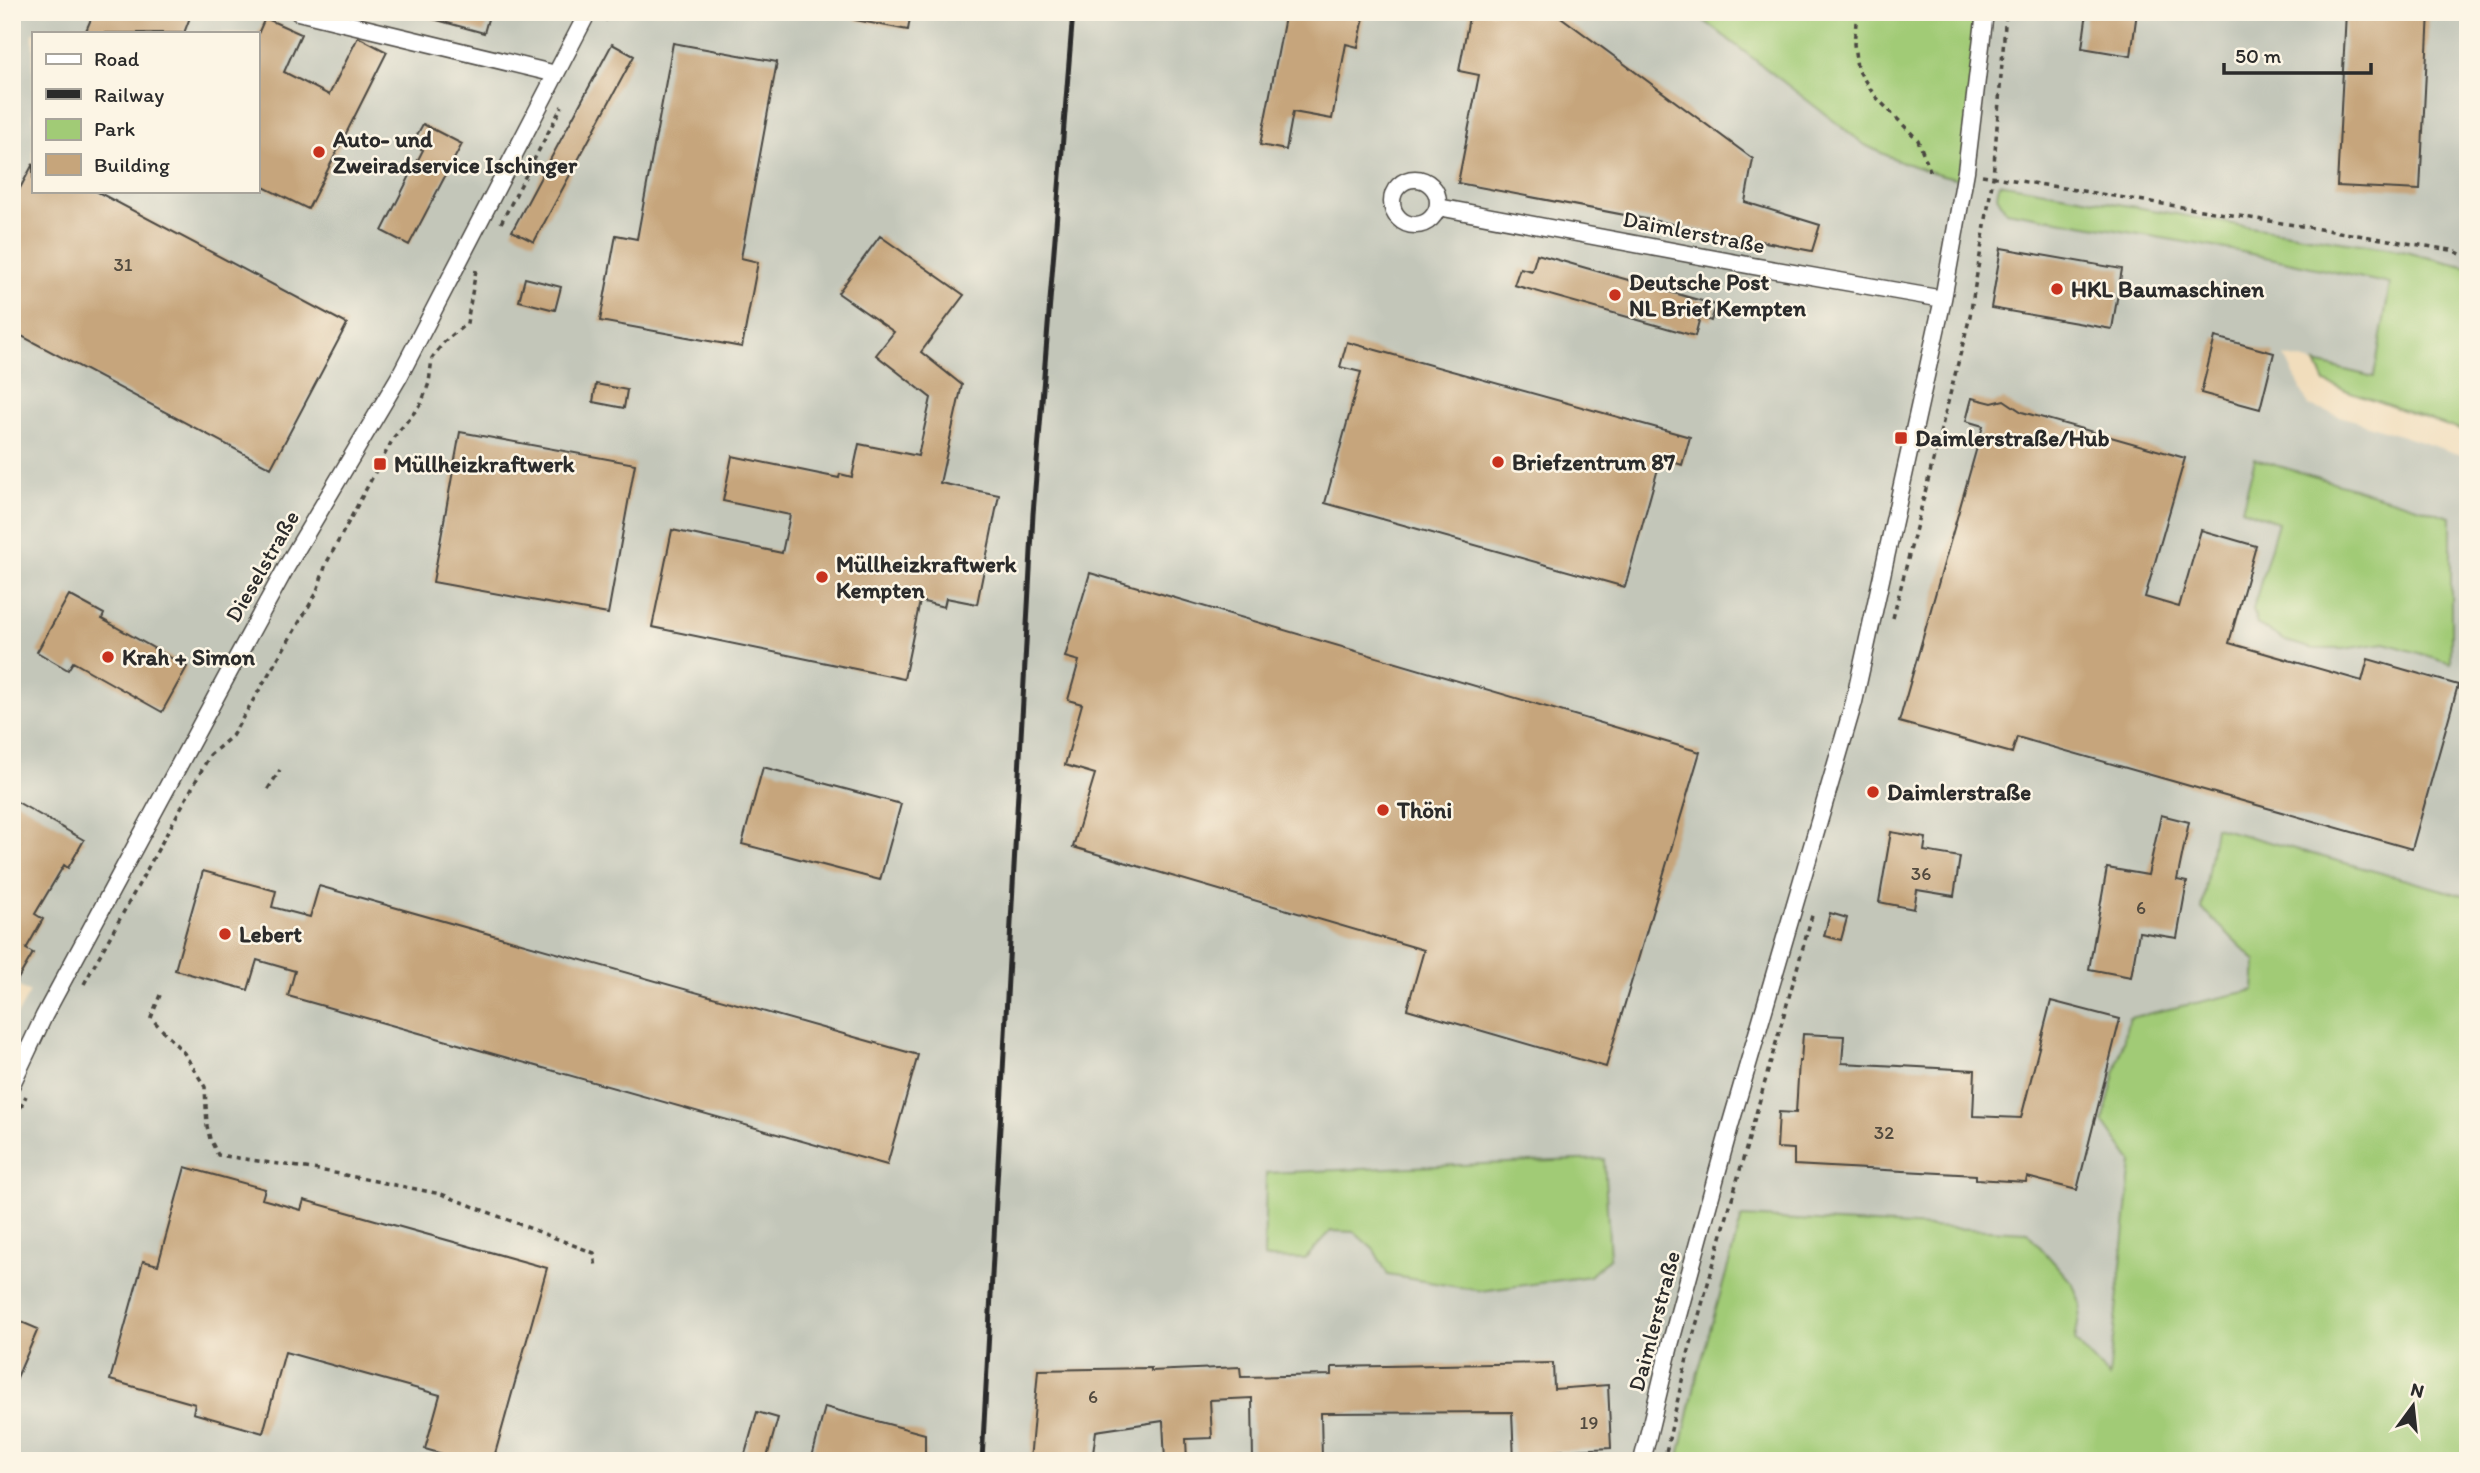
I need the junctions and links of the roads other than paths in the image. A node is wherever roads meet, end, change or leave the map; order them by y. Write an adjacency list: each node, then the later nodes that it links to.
1 (298, 12): 4 (street)
2 (588, 12): 4 (street, Dieselstraße)
3 (1985, 12): 6 (street, Daimlerstraße)
4 (556, 74): 7 (street, Dieselstraße)
5 (1437, 206): 6 (street, Daimlerstraße)
6 (1943, 299): 8 (street, Daimlerstraße)
7 (12, 1084)
8 (1642, 1461)

